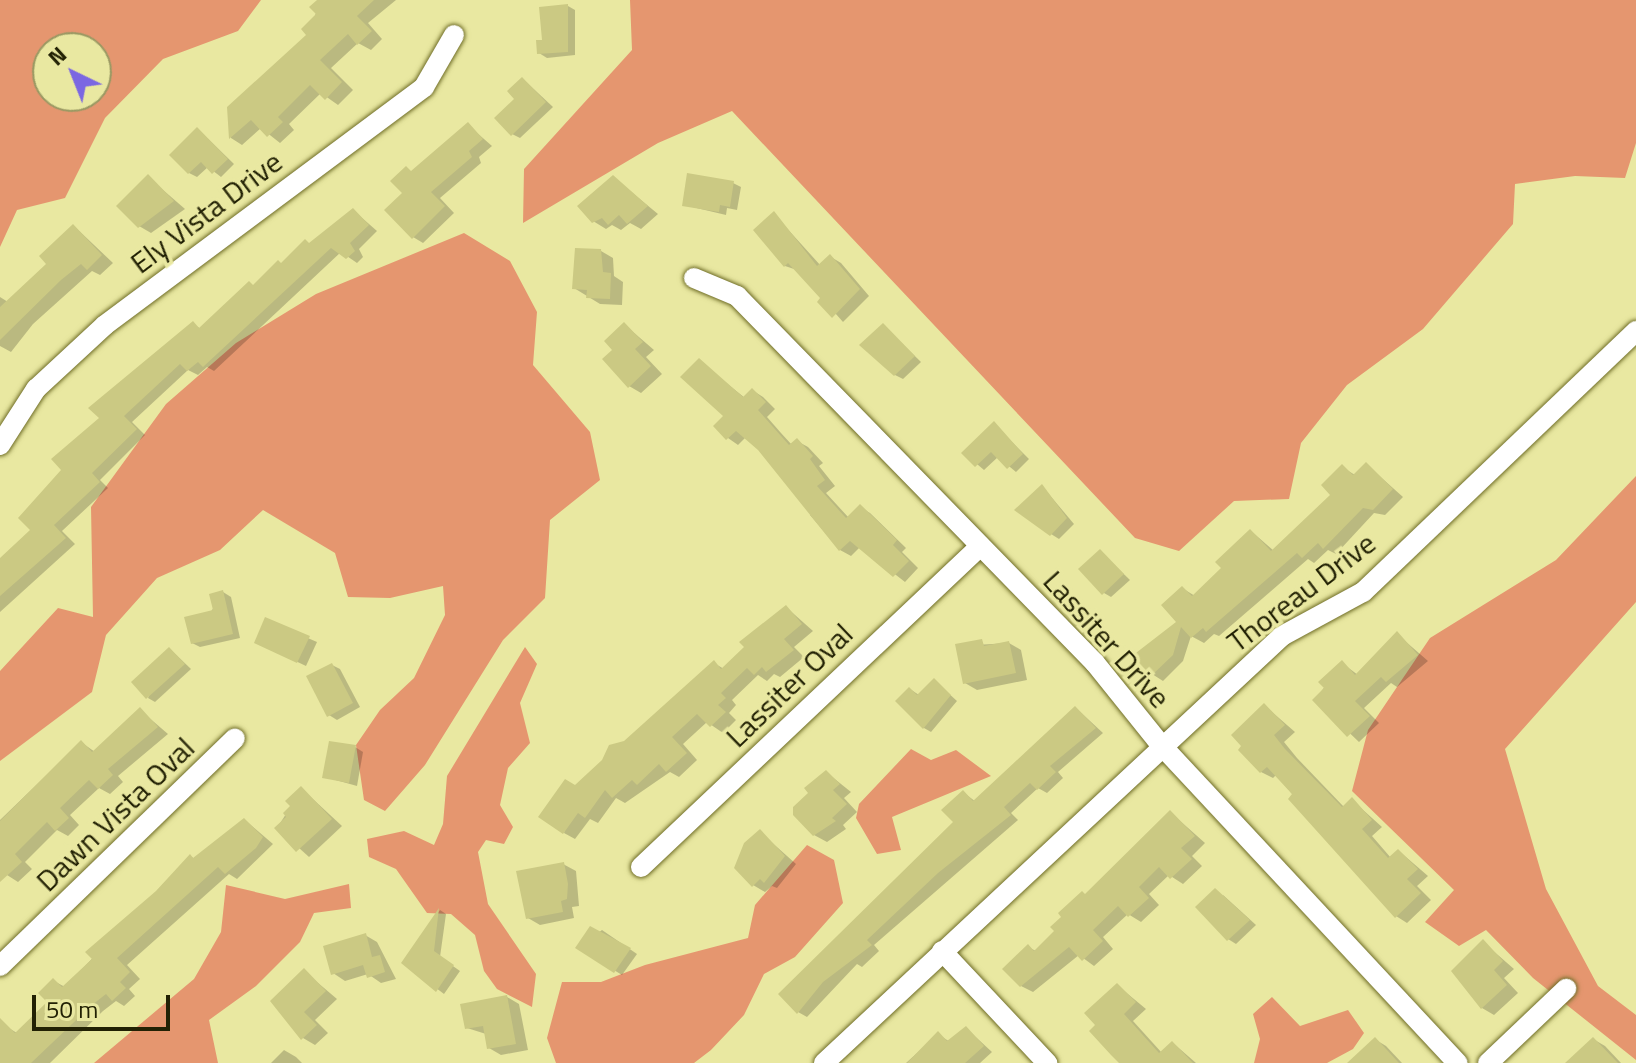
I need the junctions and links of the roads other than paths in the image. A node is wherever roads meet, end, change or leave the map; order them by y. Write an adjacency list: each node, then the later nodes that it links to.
1 (454, 35): 4 (street, Ely Vista Drive)
2 (694, 278): 5 (street, Lassiter Drive)
3 (1636, 331): 7 (street, Thoreau Drive)
4 (0, 445)
5 (979, 547): 7 (street, Lassiter Drive); 8 (street, Lassiter Oval)
6 (235, 738): 10 (street, Dawn Vista Oval)
7 (1161, 745): 9 (street, Thoreau Drive); 14 (street, Lassiter Drive)
8 (641, 867)
9 (942, 951): 12 (street, Thoreau Drive); 13 (street)
10 (0, 966)
11 (1566, 989): 15 (street)
12 (824, 1063)
13 (1047, 1063)
14 (1458, 1063)
15 (1488, 1063)

